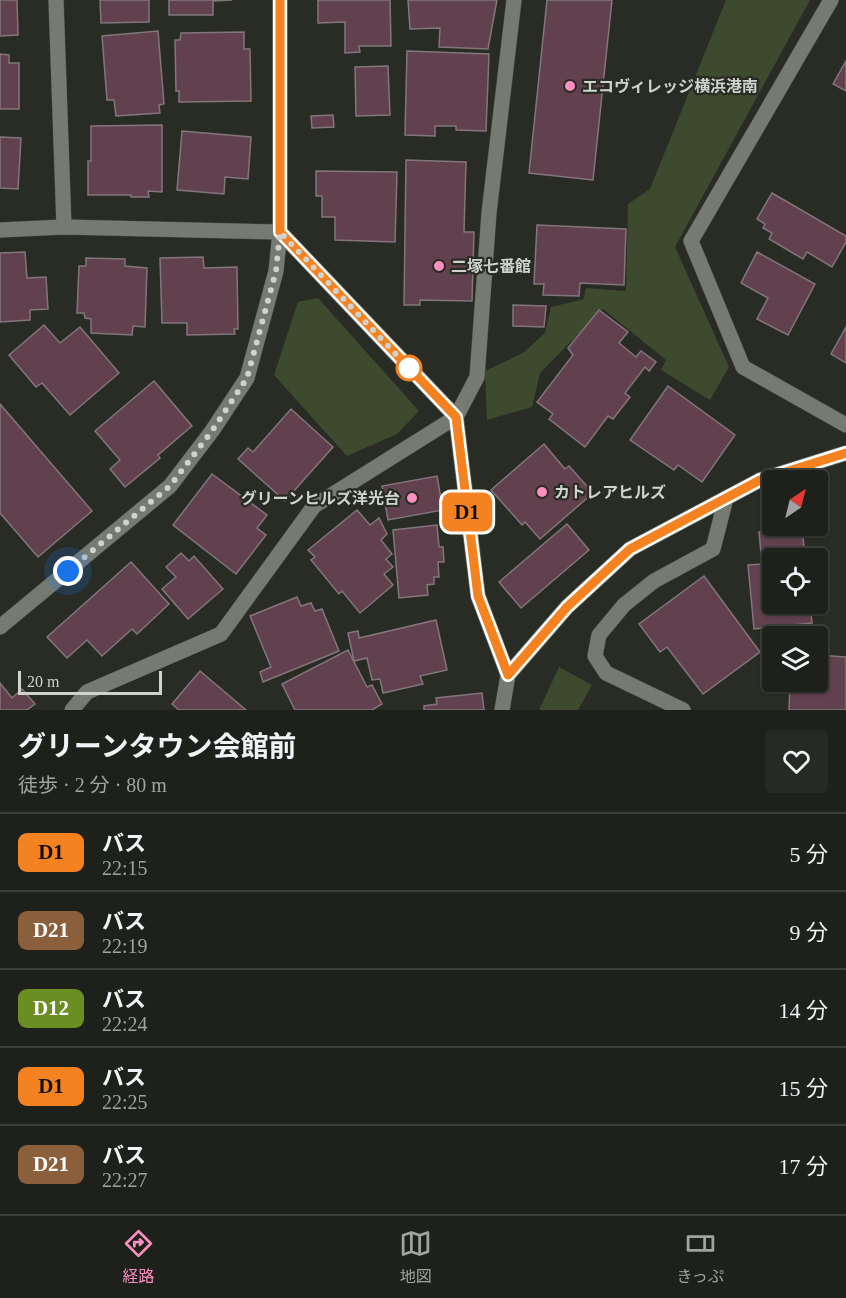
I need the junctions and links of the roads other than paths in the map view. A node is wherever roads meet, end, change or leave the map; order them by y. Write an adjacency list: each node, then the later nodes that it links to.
1 (56, 0): 5 (street)
2 (280, 0): 7 (street)
3 (514, 0): 8 (street)
4 (831, 0): 9 (street)
5 (64, 227): 6 (street); 7 (street)
6 (0, 230)
7 (280, 232): 8 (street); 12 (street)
8 (456, 417): 13 (street); 14 (street)
9 (846, 425)
10 (846, 453): 11 (street)
11 (726, 498): 13 (street); 16 (street)
12 (0, 627)
13 (508, 675): 15 (street)
14 (72, 710)
15 (502, 710)
16 (683, 710)

